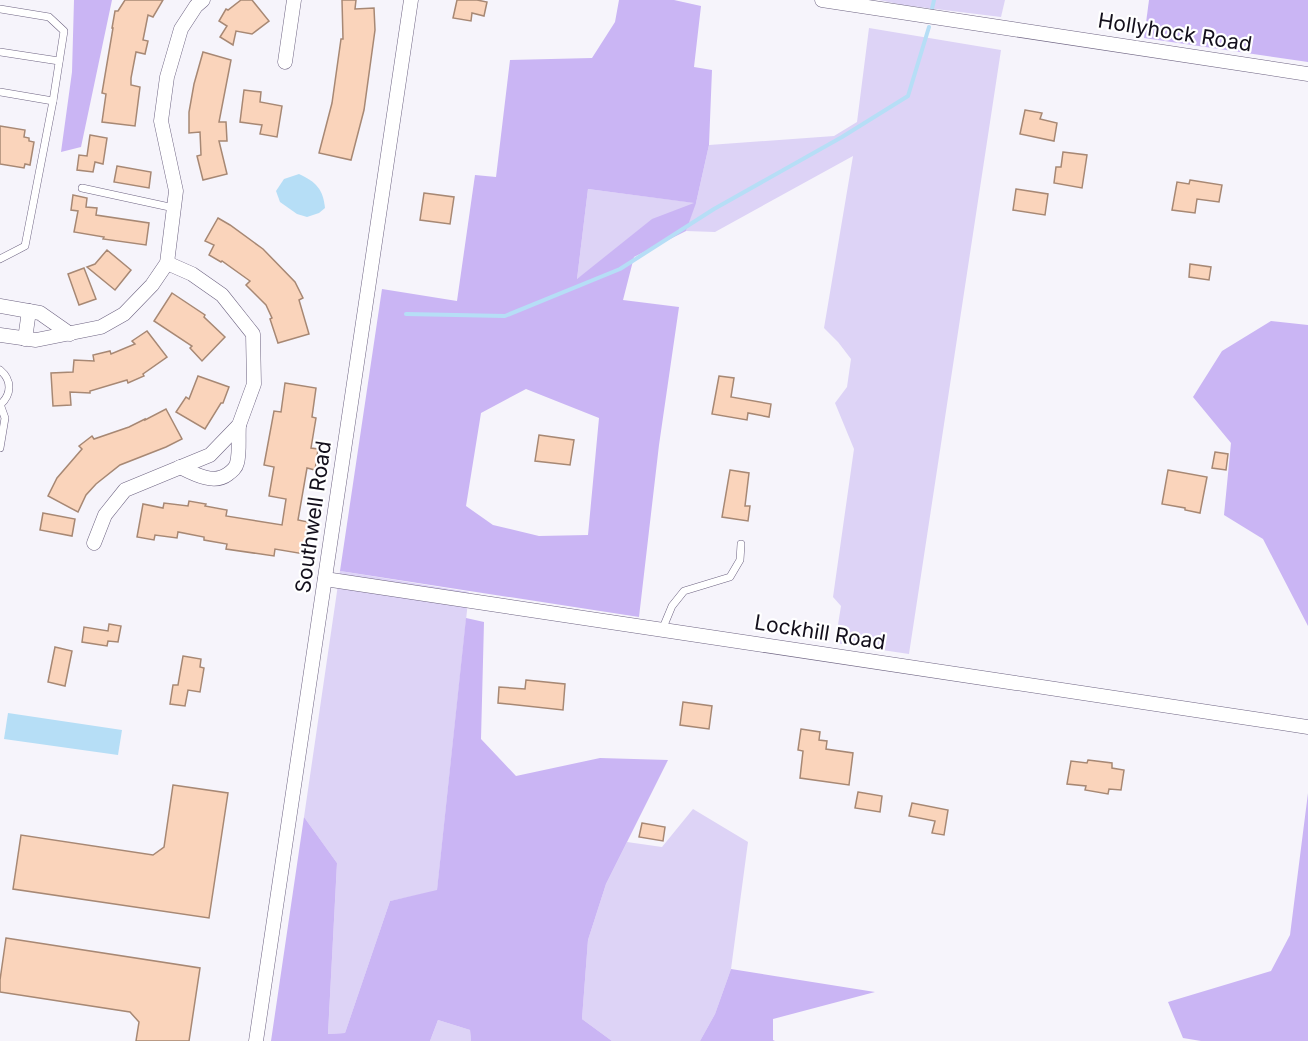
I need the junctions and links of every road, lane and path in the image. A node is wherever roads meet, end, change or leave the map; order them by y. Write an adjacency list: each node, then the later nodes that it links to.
1 (203, 0): 13 (street)
2 (294, 0): 8 (street)
3 (411, 0): 28 (street, Southwell Road)
4 (822, 0): 9 (street, Hollyhock Road)
5 (0, 9): 7 (lane)
6 (0, 52): 7 (lane)
7 (59, 61): 11 (lane)
8 (285, 62)
9 (1308, 74)
10 (0, 92): 11 (lane)
11 (53, 101): 14 (lane)
12 (82, 188): 13 (lane)
13 (174, 208): 15 (street)
14 (0, 259)
15 (167, 263): 18 (street); 23 (street)
16 (0, 306): 17 (street)
17 (29, 311): 18 (street); 20 (street)
18 (70, 333): 20 (street)
19 (0, 335): 20 (street)
20 (25, 339)
21 (0, 370): 22 (lane)
22 (0, 404): 24 (lane)
23 (239, 425): 25 (street); 25 (street)
24 (0, 448)
25 (180, 467): 26 (street)
26 (94, 543)
27 (741, 544): 29 (lane)
28 (325, 579): 29 (street, Lockhill Road); 31 (street, Southwell Road)
29 (662, 630): 30 (street, Lockhill Road)
30 (1308, 727)
31 (256, 1041)

